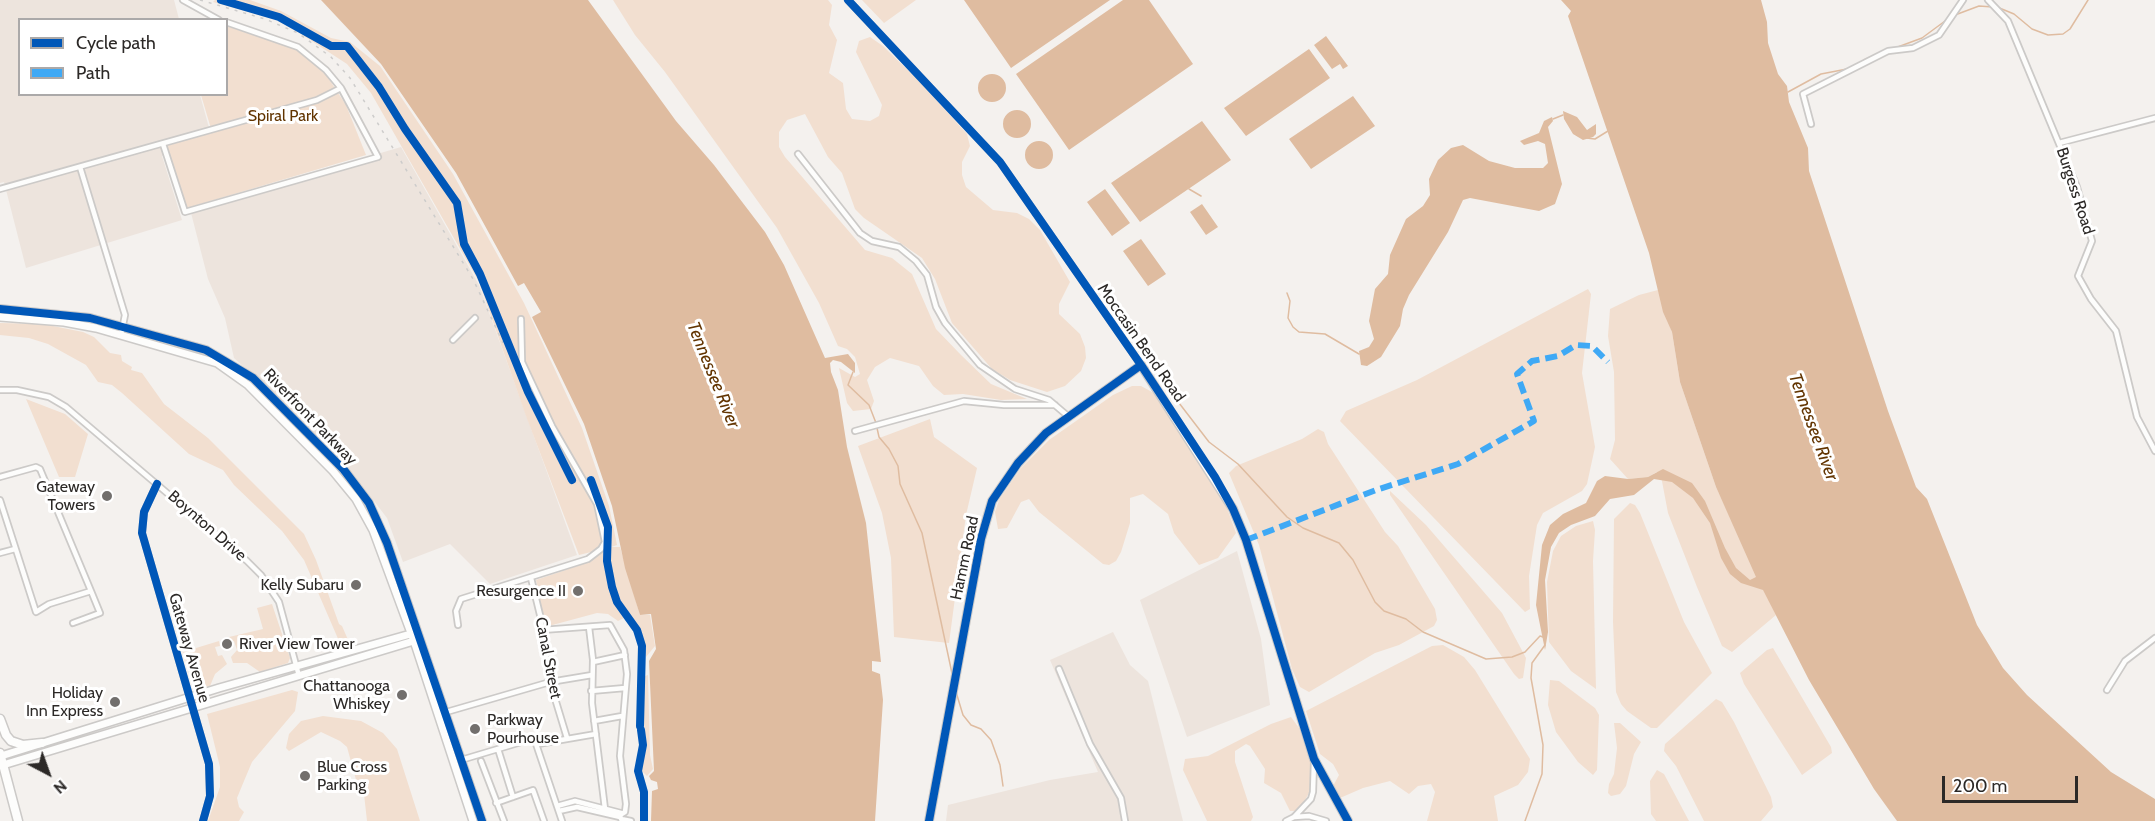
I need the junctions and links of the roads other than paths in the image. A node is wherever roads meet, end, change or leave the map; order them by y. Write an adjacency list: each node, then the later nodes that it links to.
1 (183, 0): 5 (street)
2 (848, 0): 22 (street, Moccasin Bend Road)
3 (1963, 0): 9 (street)
4 (1988, 0): 10 (street, Burgess Road)
5 (215, 18)
6 (228, 23): 7 (street)
7 (341, 88): 11 (street); 11 (street)
8 (2155, 118): 10 (street)
9 (1811, 124)
10 (2059, 143): 27 (street, Burgess Road)
11 (163, 144): 13 (street)
12 (798, 154): 24 (street)
13 (80, 167): 14 (street); 19 (street)
14 (0, 189)
15 (0, 309): 19 (main road, Riverfront Parkway)
16 (0, 317): 20 (main road, Riverfront Parkway)
17 (475, 318): 21 (street)
18 (521, 319): 34 (street)
19 (123, 326): 20 (street); 31 (main road, Riverfront Parkway)
20 (121, 335): 31 (main road, Riverfront Parkway)
21 (453, 340)
22 (1141, 365): 25 (main road, Hamm Road); 67 (main road, Moccasin Bend Road)
23 (0, 390): 29 (street, Boynton Drive)
24 (1055, 405): 25 (street); 26 (street)
25 (1069, 417): 83 (main road, Hamm Road)
26 (855, 431)
27 (2155, 451)
28 (0, 477): 35 (street)
29 (158, 484): 45 (street, Boynton Drive); 53 (street, Gateway Avenue)
30 (0, 500): 32 (street)
31 (370, 514): 40 (main road, Riverfront Parkway); 41 (main road, Riverfront Parkway)
32 (15, 549): 33 (street); 35 (street)
33 (0, 553)
34 (531, 578): 37 (street); 39 (street, Canal Street)
35 (91, 591): 36 (street)
36 (73, 623)
37 (458, 625)
38 (589, 627): 39 (street); 43 (street); 44 (street)
39 (542, 630): 49 (street, Canal Street)
40 (421, 636): 41 (main road); 55 (main road, Riverfront Parkway)
41 (412, 637): 45 (main road); 48 (main road); 56 (main road, Riverfront Parkway)
42 (2155, 638): 51 (street)
43 (625, 655): 44 (street); 50 (street)
44 (592, 662): 47 (street)
45 (298, 666): 48 (street, Boynton Drive); 53 (main road)
46 (1059, 669): 84 (street)
47 (592, 675): 49 (street); 52 (street)
48 (299, 676): 54 (main road)
49 (550, 682): 55 (street); 61 (street, Canal Street)
50 (625, 687): 52 (street); 57 (street)
51 (2107, 690)
52 (591, 691): 59 (street)
53 (189, 697): 54 (street, Gateway Avenue); 62 (main road)
54 (192, 708): 65 (main road); 77 (street, Gateway Avenue)
55 (446, 712): 56 (street); 66 (main road, Riverfront Parkway)
56 (438, 715): 69 (main road, Riverfront Parkway)
57 (622, 717): 59 (street); 75 (street)
58 (0, 719): 62 (highway)
59 (594, 720): 60 (street)
60 (596, 734): 61 (street); 73 (street)
61 (567, 738): 63 (street)
62 (42, 743): 65 (main road)
63 (537, 744): 64 (street); 72 (street)
64 (498, 749): 66 (street); 70 (street)
65 (1, 758): 76 (highway)
66 (462, 759): 69 (street); 79 (main road, Riverfront Parkway)
67 (1314, 759): 74 (street); 87 (main road, Moccasin Bend Road)
68 (481, 761): 71 (street)
69 (454, 762): 78 (main road, Riverfront Parkway)
70 (513, 797): 71 (street); 81 (street)
71 (496, 803): 80 (street)
72 (558, 809): 73 (street); 75 (street); 82 (street)
73 (605, 809): 75 (street)
74 (1294, 817): 85 (street); 86 (street)
75 (624, 818)
76 (18, 821)
77 (203, 821)
78 (473, 821)
79 (482, 821)
80 (504, 821)
81 (544, 821)
82 (562, 821)
83 (929, 821)
84 (1125, 821)
85 (1286, 821)
86 (1326, 821)
87 (1348, 821)

